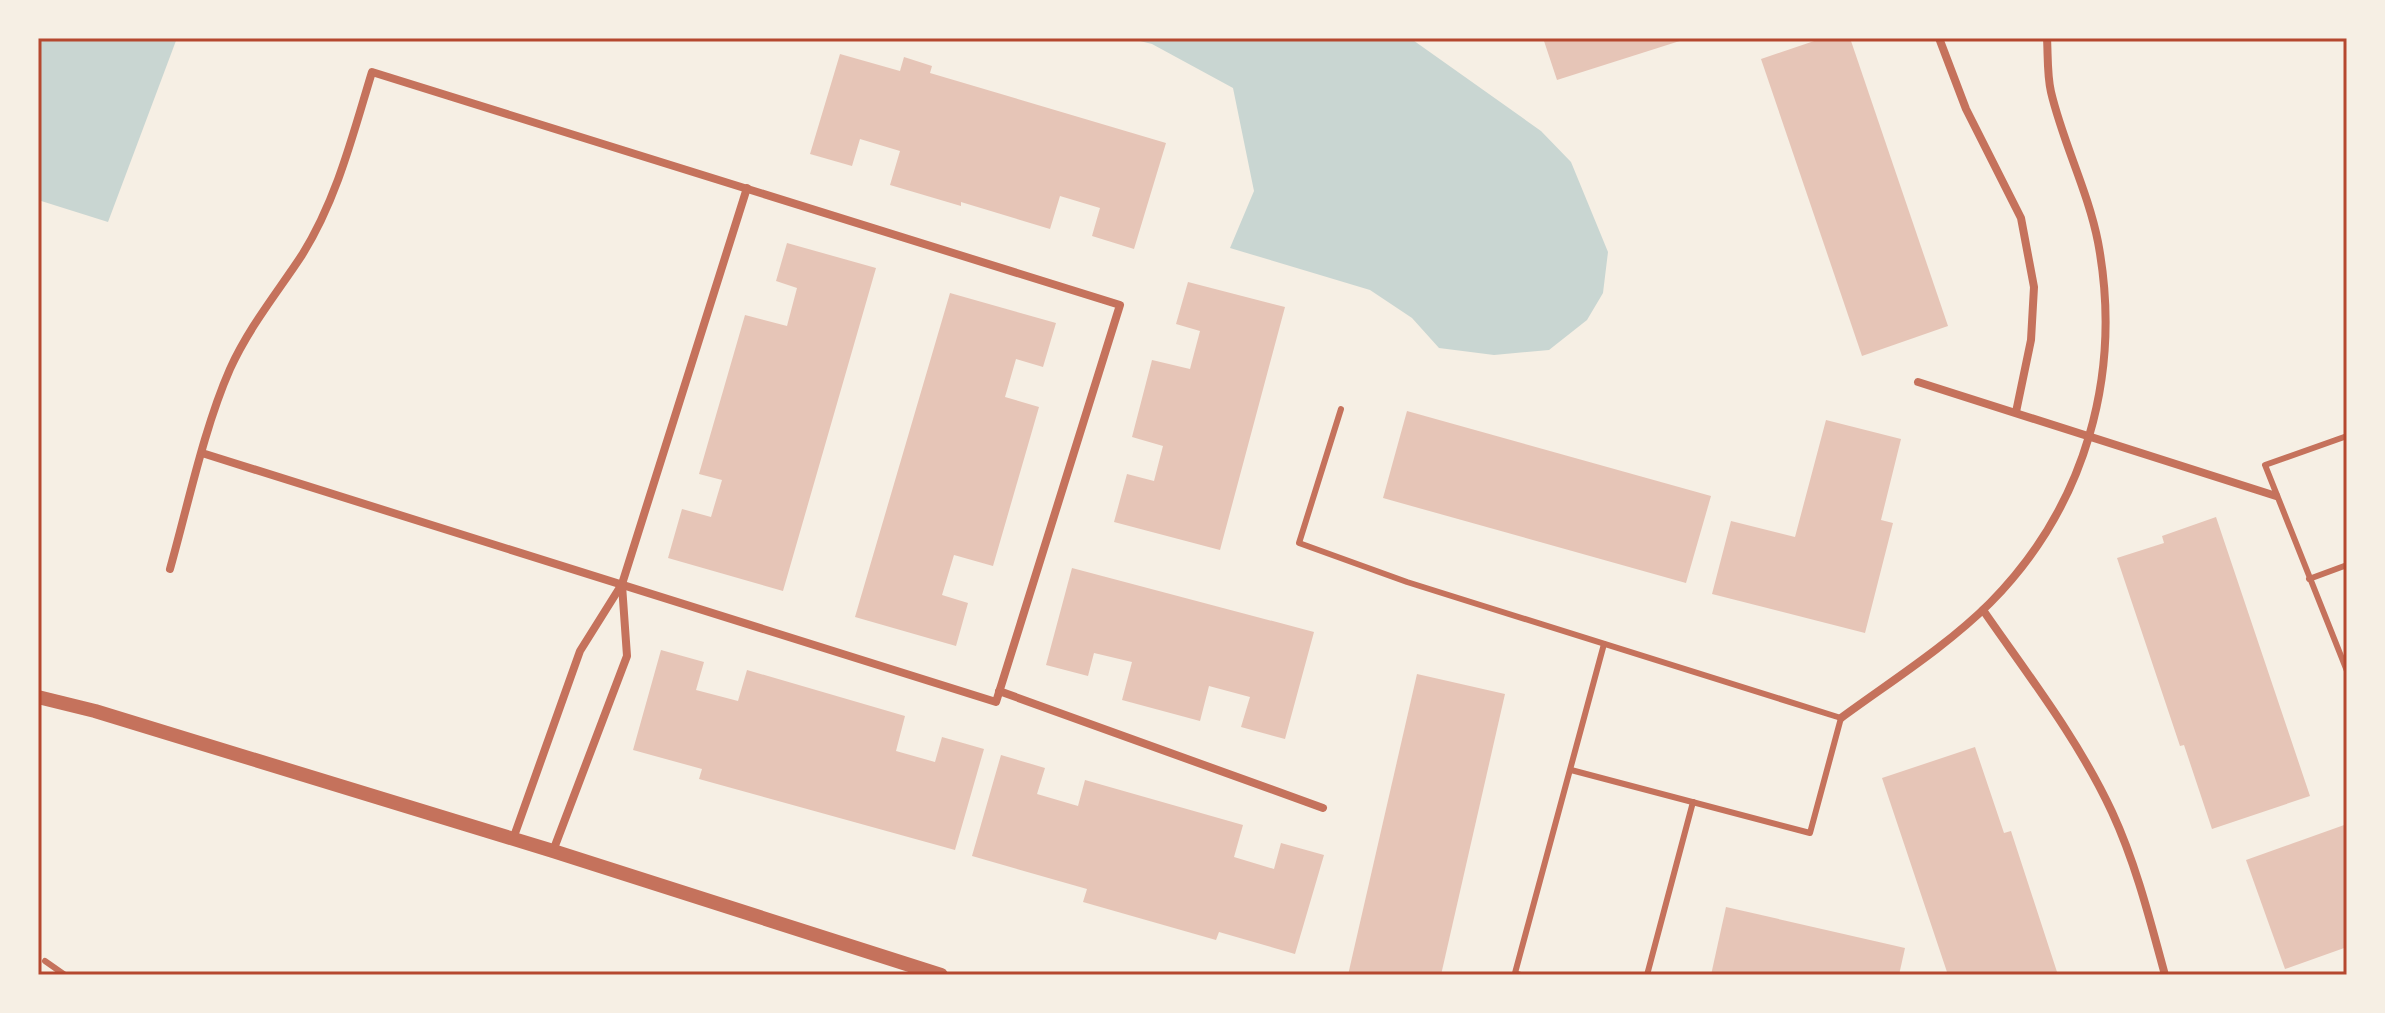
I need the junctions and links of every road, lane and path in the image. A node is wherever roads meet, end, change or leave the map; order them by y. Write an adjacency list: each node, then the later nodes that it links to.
1 (1939, 38): 6 (street)
2 (2047, 38): 7 (street)
3 (747, 188): 9 (street); 14 (street); 18 (street)
4 (1918, 382): 6 (street)
5 (1341, 409): 16 (lane)
6 (2016, 412): 7 (street)
7 (2091, 435): 10 (street); 15 (street)
8 (2347, 436): 10 (lane)
9 (202, 453): 12 (street); 14 (street)
10 (2276, 496): 13 (lane)
11 (2347, 565): 13 (lane)
12 (170, 569)
13 (2309, 579): 17 (lane)
14 (622, 584): 18 (street); 24 (street); 25 (street)
15 (1983, 610): 20 (street); 31 (street)
16 (1604, 644): 20 (lane); 21 (lane)
17 (2347, 671)
18 (999, 691): 23 (street)
19 (38, 697): 24 (street)
20 (1841, 718): 22 (lane)
21 (1571, 770): 22 (lane); 29 (lane)
22 (1693, 802): 30 (lane)
23 (1323, 808)
24 (513, 839): 25 (street)
25 (553, 851): 28 (street)
26 (45, 961): 27 (lane)
27 (65, 975)
28 (941, 975)
29 (1521, 975)
30 (1647, 975)
31 (2165, 975)

